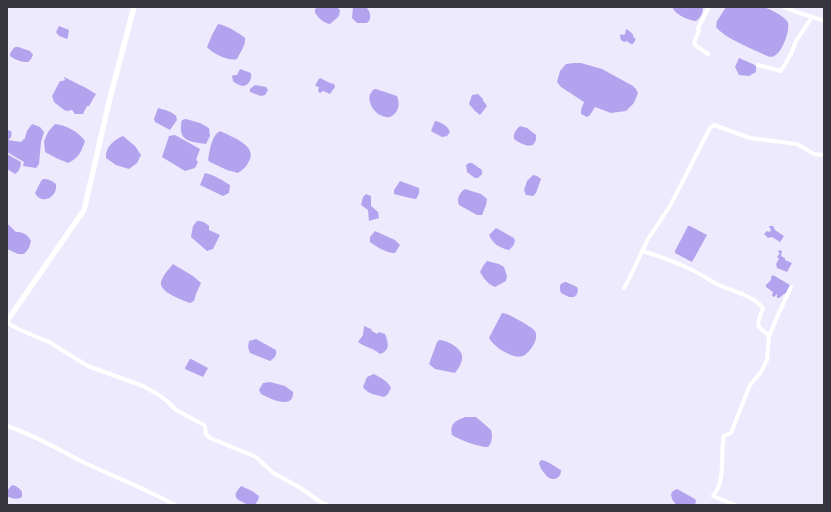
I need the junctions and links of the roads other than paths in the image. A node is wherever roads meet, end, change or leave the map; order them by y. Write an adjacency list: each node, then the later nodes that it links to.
1 (134, 7): 12 (street)
2 (709, 7): 6 (street)
3 (784, 7): 4 (street)
4 (812, 16): 5 (street); 7 (street)
5 (824, 21)
6 (708, 54)
7 (758, 65)
8 (824, 154): 9 (street)
9 (642, 251): 11 (street); 13 (street)
10 (791, 287): 13 (street)
11 (624, 288)
12 (7, 322): 16 (street)
13 (769, 336): 17 (street)
14 (7, 426): 15 (street)
15 (175, 505)
16 (327, 505)
17 (735, 505)

